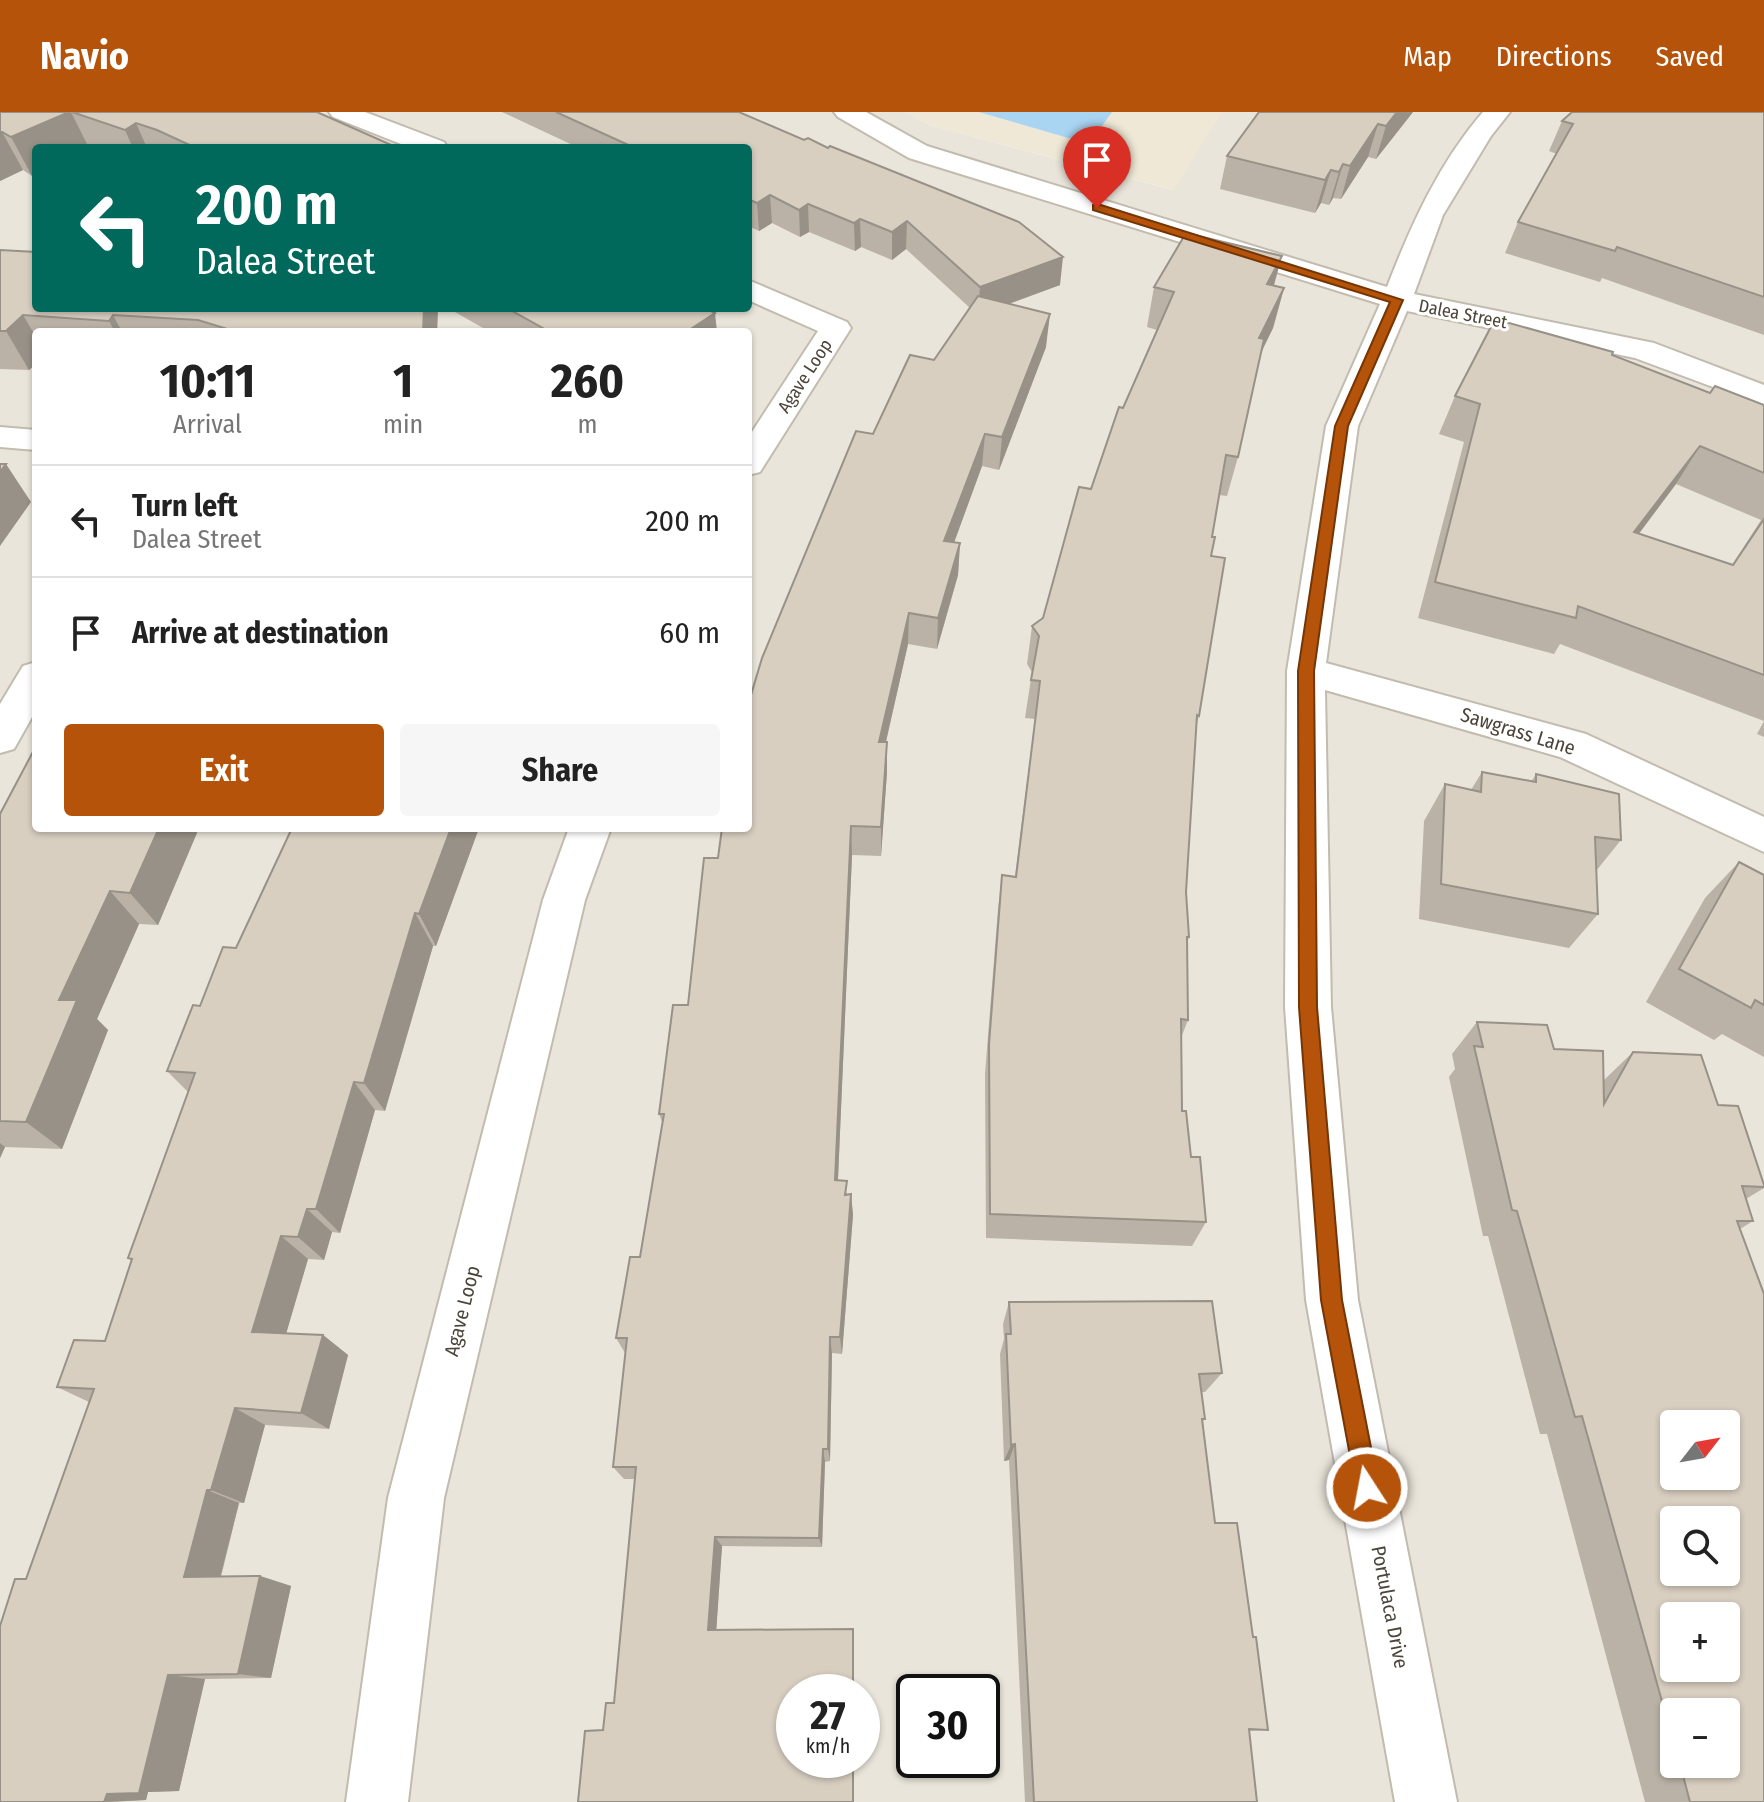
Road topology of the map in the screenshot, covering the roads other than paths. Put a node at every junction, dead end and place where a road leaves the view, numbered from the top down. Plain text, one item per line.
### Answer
1 (342, 112) edge
2 (847, 112) edge
3 (1497, 112) edge
4 (425, 144) edge
5 (752, 291) edge
6 (1397, 300) junction
7 (1764, 396) edge
8 (0, 437) edge
9 (32, 440) edge
10 (752, 458) edge
11 (1306, 671) junction
12 (32, 683) edge
13 (0, 738) edge
14 (589, 832) edge
15 (1764, 835) edge
16 (377, 1802) edge
17 (1426, 1802) edge

1 - 4 street
2 - 6 street, Dalea Street
3 - 6 street, Portulaca Drive
5 - 10 street, Agave Loop
6 - 7 street, Dalea Street
6 - 11 street, Portulaca Drive
8 - 9 street
11 - 15 street, Sawgrass Lane
11 - 17 street, Portulaca Drive
12 - 13 street
14 - 16 street, Agave Loop

